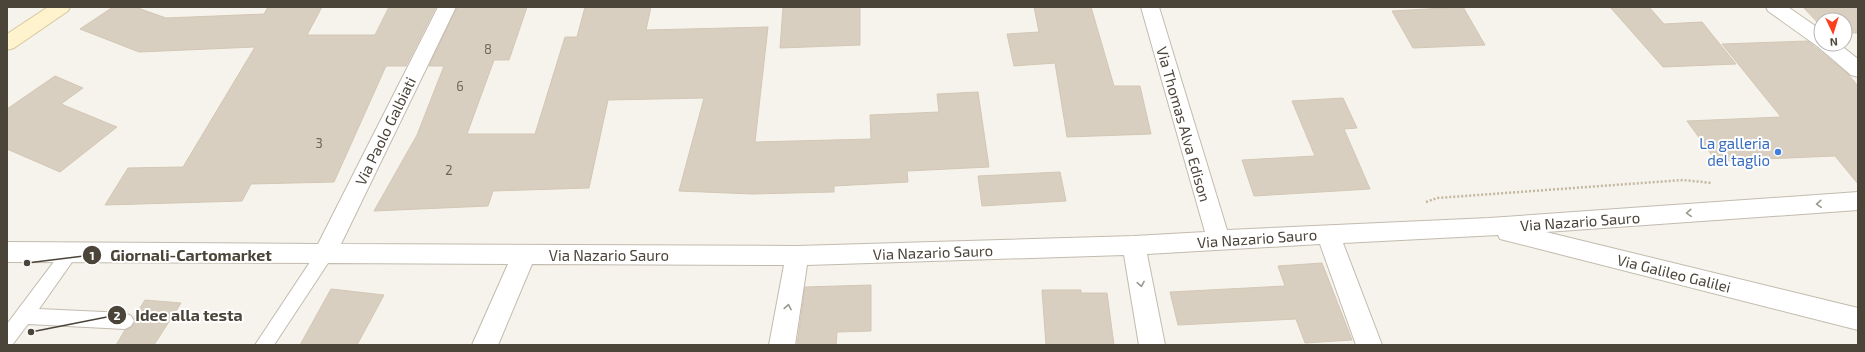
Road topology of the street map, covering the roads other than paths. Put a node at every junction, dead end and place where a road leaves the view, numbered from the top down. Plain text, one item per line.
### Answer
1 (61, 7) edge
2 (447, 7) edge
3 (1150, 7) edge
4 (1775, 7) edge
5 (1813, 34) edge
6 (7, 43) edge
7 (1836, 52) edge
8 (1858, 70) edge
9 (1858, 201) edge
10 (1489, 227) junction
11 (1328, 234) junction
12 (1219, 241) junction
13 (1134, 245) junction
14 (7, 252) edge
15 (71, 252) junction
16 (324, 255) junction
17 (524, 255) junction
18 (797, 256) junction
19 (23, 316) junction
20 (1858, 319) edge
21 (125, 321) dead end
22 (7, 338) edge
23 (264, 345) edge
24 (485, 345) edge
25 (782, 345) edge
26 (1152, 345) edge
27 (1369, 345) edge

1 - 6 main road
2 - 16 street, Via Paolo Galbiati
3 - 12 street, Via Thomas Alva Edison
4 - 5 street
7 - 8 street
9 -> 10 street, Via Nazario Sauro
10 - 11 street, Via Nazario Sauro
10 - 20 street, Via Galileo Galilei
11 - 12 street, Via Nazario Sauro
11 - 27 street
12 - 13 street, Via Nazario Sauro
13 - 18 street, Via Nazario Sauro
13 -> 26 street
14 - 15 street, Via Nazario Sauro
15 - 16 street, Via Nazario Sauro
15 - 19 lane
16 - 17 street, Via Nazario Sauro
16 - 23 lane
17 - 18 street, Via Nazario Sauro
17 - 24 street
25 -> 18 street
19 - 21 lane
19 - 22 lane

